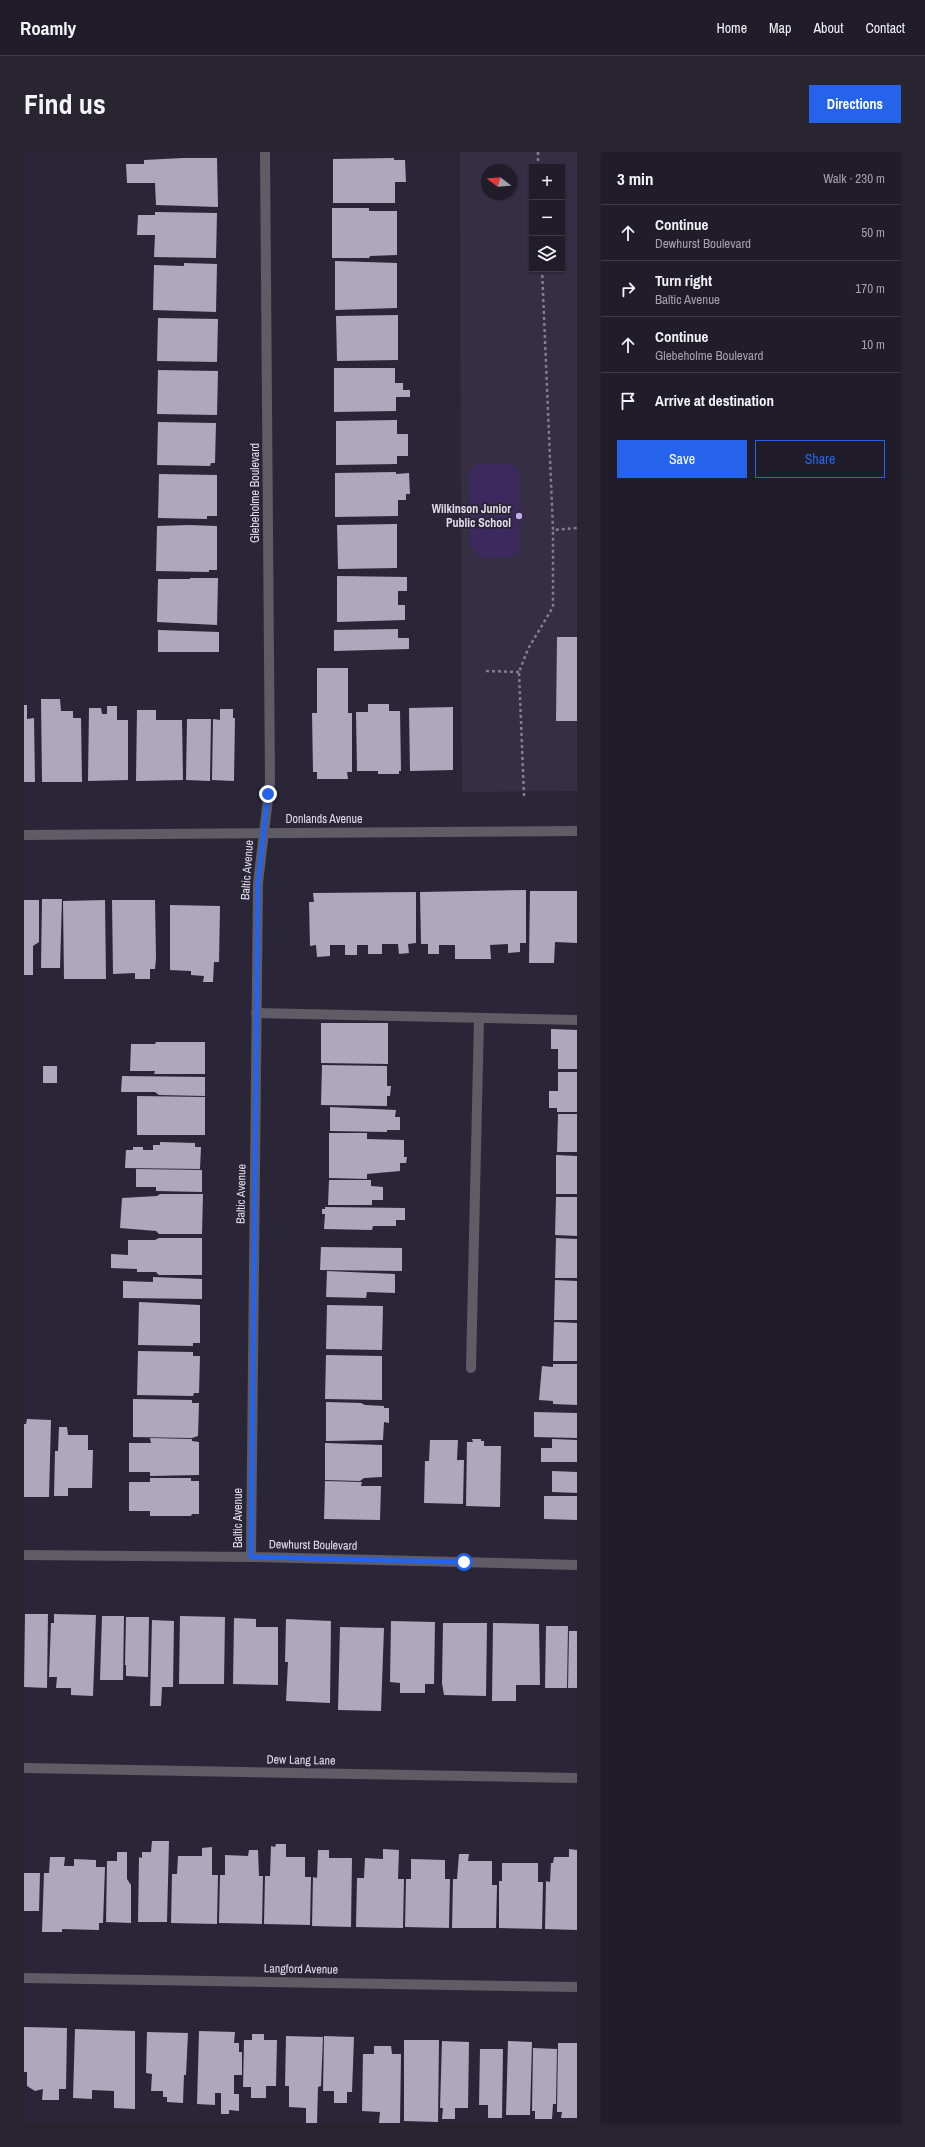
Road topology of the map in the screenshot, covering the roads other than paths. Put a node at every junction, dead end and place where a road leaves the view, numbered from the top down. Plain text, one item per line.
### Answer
1 (265, 152) edge
2 (577, 830) edge
3 (263, 832) junction
4 (24, 835) edge
5 (256, 1013) junction
6 (479, 1019) junction
7 (577, 1020) edge
8 (471, 1368) dead end
9 (24, 1555) edge
10 (251, 1557) junction
11 (577, 1566) edge
12 (24, 1768) edge
13 (577, 1778) edge
14 (24, 1978) edge
15 (577, 1987) edge

1 - 3 street, Glebeholme Boulevard
2 - 3 street, Donlands Avenue
3 - 4 street, Donlands Avenue
3 - 5 street, Baltic Avenue
5 - 6 street
5 - 10 street, Baltic Avenue
6 - 7 street
6 - 8 street
9 - 10 street, Dewhurst Boulevard
10 - 11 street, Dewhurst Boulevard
12 - 13 street, Dew Lang Lane
14 - 15 street, Langford Avenue

